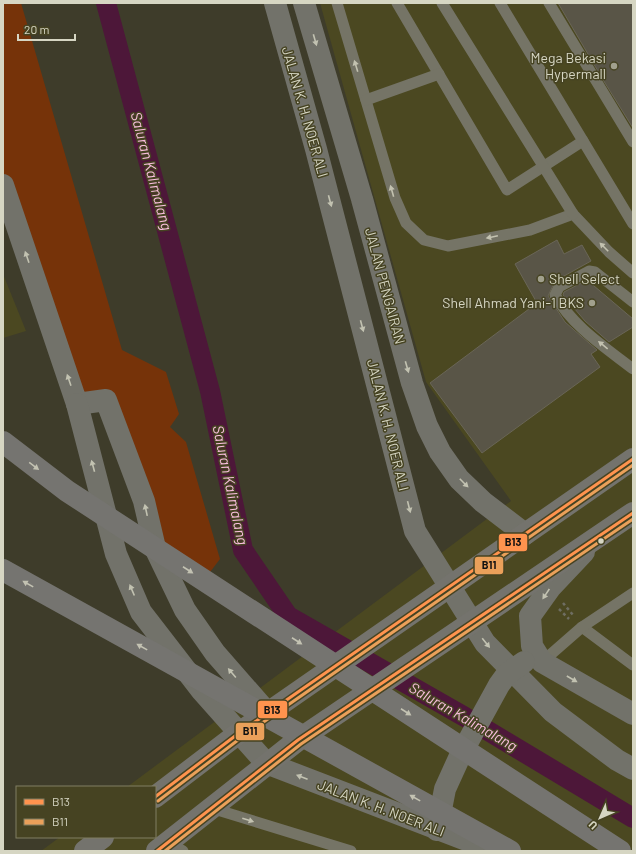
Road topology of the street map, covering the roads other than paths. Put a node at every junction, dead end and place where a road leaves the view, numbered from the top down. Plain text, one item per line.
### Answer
1 (275, 3) edge
2 (304, 3) edge
3 (337, 3) edge
4 (397, 3) edge
5 (442, 3) edge
6 (500, 3) edge
7 (548, 3) edge
8 (439, 74) junction
9 (366, 100) junction
10 (583, 141) junction
11 (633, 142) edge
12 (544, 167) junction
13 (3, 185) edge
14 (572, 214) junction
15 (633, 224) edge
16 (633, 273) edge
17 (633, 302) edge
18 (633, 369) edge
19 (77, 404) junction
20 (3, 442) edge
21 (633, 459) edge
22 (633, 513) edge
23 (525, 534) junction
24 (601, 534) junction
25 (155, 548) junction
26 (3, 570) edge
27 (633, 593) edge
28 (582, 627) junction
29 (537, 654) junction
30 (633, 665) edge
31 (266, 713) junction
32 (633, 714) edge
33 (239, 733) junction
34 (298, 740) junction
35 (266, 764) junction
36 (633, 769) edge
37 (156, 796) edge
38 (211, 808) junction
39 (437, 830) junction
40 (102, 838) edge
41 (169, 848) edge
42 (85, 851) edge
43 (351, 851) edge
44 (495, 851) edge
45 (510, 851) edge
46 (620, 851) edge

1 -> 36 main road, JALAN K. H. NOER ALI
2 -> 23 main road, JALAN PENGAIRAN
9 -> 3 lane
4 - 8 lane
5 - 12 lane
6 - 10 lane
7 - 11 lane
8 - 9 lane
8 - 12 lane
14 -> 9 lane
10 - 12 lane
10 - 15 lane
12 - 14 lane
19 -> 13 main road
16 -> 14 lane
18 -> 17 lane
25 -> 19 main road
33 -> 19 main road
20 -> 25 highway
21 - 23 highway
22 - 24 highway
23 - 31 highway
24 -> 29 main road
24 - 34 highway
31 -> 25 main road
25 -> 46 highway
45 -> 26 highway
27 - 28 lane
28 - 29 lane
28 - 30 lane
29 -> 32 main road
29 - 39 main road
31 - 33 highway
31 - 34 main road
33 - 35 main road
33 - 37 highway
34 - 35 highway
35 - 38 highway
39 -> 35 main road, JALAN K. H. NOER ALI
38 - 41 highway
38 -> 43 lane
39 - 44 main road, JALAN K. H. NOER ALI
40 - 42 highway

